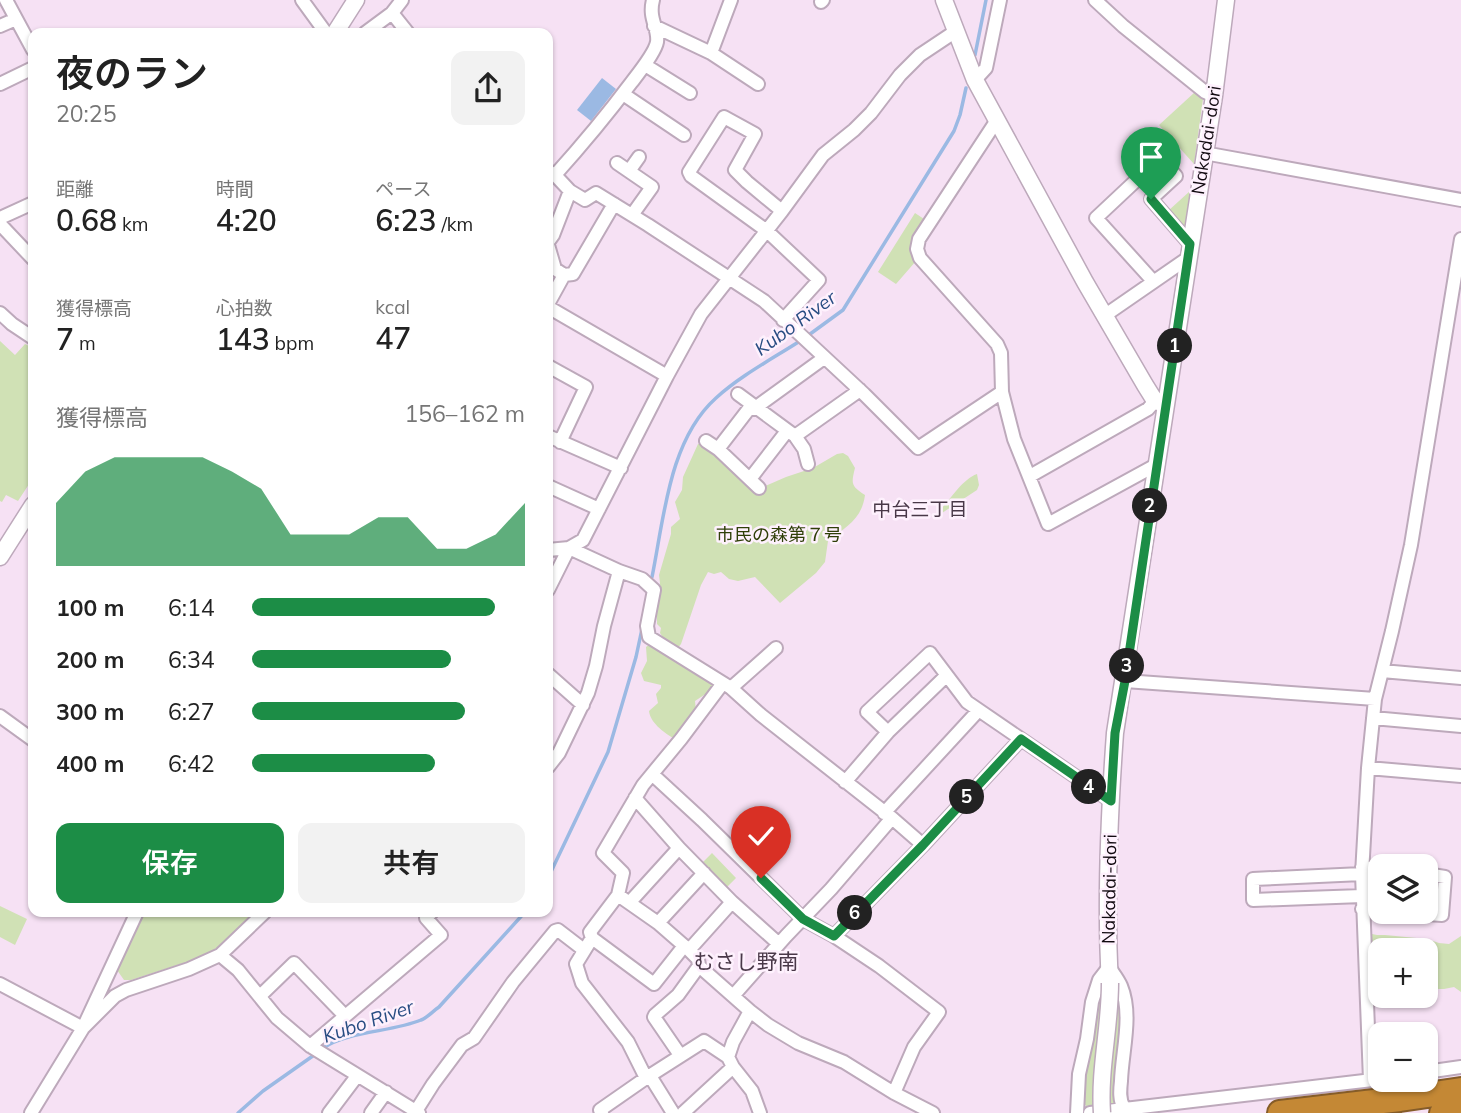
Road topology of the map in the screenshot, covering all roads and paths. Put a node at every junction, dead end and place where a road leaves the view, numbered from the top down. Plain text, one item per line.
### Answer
1 (6, 0) edge
2 (302, 0) edge
3 (356, 0) edge
4 (401, 0) edge
5 (653, 0) edge
6 (731, 0) edge
7 (944, 0) edge
8 (1000, 0) edge
9 (1095, 0) edge
10 (1226, 0) edge
11 (392, 13) junction
12 (16, 19) junction
13 (0, 26) edge
14 (654, 26) junction
15 (322, 28) edge
16 (338, 28) edge
17 (372, 28) edge
18 (404, 28) edge
19 (956, 31) junction
20 (28, 41) edge
21 (711, 53) junction
22 (645, 65) junction
23 (28, 70) edge
24 (975, 80) junction
25 (0, 84) edge
26 (758, 84) dead end
27 (690, 93) dead end
28 (623, 94) junction
29 (1214, 96) junction
30 (997, 120) junction
31 (684, 135) dead end
32 (1204, 153) junction
33 (639, 158) dead end
34 (617, 163) dead end
35 (629, 171) junction
36 (553, 172) edge
37 (553, 174) edge
38 (570, 191) junction
39 (1461, 200) edge
40 (614, 204) junction
41 (28, 205) edge
42 (782, 211) junction
43 (632, 215) junction
44 (0, 218) edge
45 (0, 225) edge
46 (767, 231) junction
47 (553, 235) edge
48 (1461, 239) edge
49 (1189, 251) junction
50 (28, 254) edge
51 (553, 262) edge
52 (564, 275) junction
53 (730, 279) junction
54 (1153, 281) junction
55 (553, 296) edge
56 (553, 309) edge
57 (0, 313) edge
58 (1104, 316) junction
59 (783, 320) junction
60 (28, 335) edge
61 (824, 358) junction
62 (553, 369) edge
63 (667, 376) junction
64 (860, 390) junction
65 (1002, 392) junction
66 (738, 394) dead end
67 (1161, 403) junction
68 (755, 408) junction
69 (791, 434) junction
70 (554, 439) edge
71 (706, 441) dead end
72 (718, 449) junction
73 (808, 464) dead end
74 (1156, 465) junction
75 (621, 468) junction
76 (1030, 476) junction
77 (553, 488) edge
78 (599, 509) junction
79 (28, 512) edge
80 (569, 548) junction
81 (2, 549) edge
82 (553, 550) edge
83 (619, 571) junction
84 (553, 580) edge
85 (776, 649) dead end
86 (1382, 671) junction
87 (946, 676) junction
88 (553, 678) edge
89 (1461, 678) edge
90 (1125, 681) junction
91 (727, 685) junction
92 (1375, 699) junction
93 (583, 705) junction
94 (978, 711) junction
95 (0, 716) edge
96 (1373, 718) junction
97 (1461, 726) edge
98 (888, 732) junction
99 (28, 736) edge
100 (1021, 739) junction
101 (553, 760) edge
102 (1368, 768) junction
103 (652, 774) junction
104 (1461, 776) edge
105 (845, 782) junction
106 (635, 799) junction
107 (1111, 801) junction
108 (888, 816) junction
109 (923, 845) junction
110 (679, 848) junction
111 (1368, 870) edge
112 (1362, 871) junction
113 (704, 873) junction
114 (1438, 875) edge
115 (618, 895) junction
116 (630, 902) junction
117 (732, 902) junction
118 (1362, 903) junction
119 (1368, 906) edge
120 (1438, 915) edge
121 (135, 917) edge
122 (260, 917) edge
123 (427, 917) edge
124 (803, 919) junction
125 (658, 923) junction
126 (834, 936) junction
127 (592, 938) junction
128 (779, 944) junction
129 (687, 948) junction
130 (584, 950) junction
131 (220, 955) junction
132 (699, 966) junction
133 (1109, 975) junction
134 (0, 984) edge
135 (654, 984) junction
136 (260, 996) junction
137 (733, 996) junction
138 (671, 1001) junction
139 (750, 1011) junction
140 (345, 1016) junction
141 (1371, 1022) edge
142 (83, 1028) junction
143 (310, 1046) junction
144 (681, 1055) junction
145 (730, 1062) junction
146 (1461, 1067) edge
147 (1438, 1070) edge
148 (357, 1076) junction
149 (648, 1077) junction
150 (1368, 1081) edge
151 (1461, 1090) edge
152 (386, 1092) junction
153 (894, 1093) junction
154 (1124, 1108) junction
155 (1461, 1111) edge
156 (417, 1112) edge
157 (31, 1113) edge
158 (329, 1113) edge
159 (371, 1113) edge
160 (602, 1113) edge
161 (673, 1113) edge
162 (683, 1113) edge
163 (760, 1113) edge
164 (933, 1113) edge
165 (1077, 1113) edge
166 (1090, 1113) edge
167 (1102, 1113) edge
168 (1280, 1113) edge
169 (1442, 1113) edge

1 - 12 street
2 - 15 street
3 - 16 street
4 - 11 street
5 - 14 street
6 - 21 street
7 - 19 street
8 - 24 street
9 - 29 street
10 - 29 street, Nakadai-dori
11 - 17 street
11 - 18 street
12 - 13 street
12 - 20 street
14 - 21 street
14 - 22 street
19 - 24 street
19 - 42 street
21 - 26 street
22 - 27 street
22 - 28 street
23 - 25 street
24 - 30 street
28 - 31 street
28 - 36 street
29 - 32 street, Nakadai-dori
30 - 58 street
30 - 65 street
32 - 39 street
32 - 49 street, Nakadai-dori
33 - 35 street
34 - 35 street
35 - 43 street
37 - 38 street
38 - 40 street
38 - 47 street
40 - 43 street
40 - 52 street
41 - 44 street
42 - 46 street
42 - 46 street
43 - 53 street
45 - 50 street
46 - 53 street
46 - 59 street
48 - 86 street
49 - 54 street
49 - 54 street
49 - 67 street, Nakadai-dori
51 - 52 street
52 - 55 street
53 - 59 street
53 - 63 street
54 - 58 street
56 - 63 street
57 - 60 street
58 - 67 street
59 - 61 street
61 - 64 street
61 - 68 street
62 - 70 street
63 - 75 street
64 - 65 street
64 - 69 street
65 - 76 street
66 - 68 street
67 - 74 street, Nakadai-dori
67 - 76 street
68 - 69 street
68 - 72 street
69 - 72 street
69 - 73 street
70 - 75 street
71 - 72 street
74 - 76 street
74 - 90 street, Nakadai-dori
75 - 78 street
77 - 78 street
78 - 80 street
79 - 81 street
80 - 82 street
80 - 83 street
80 - 84 street
83 - 91 street
83 - 93 street
85 - 91 street
86 - 89 street
86 - 92 street
87 - 94 street
87 - 98 street
87 - 98 street
88 - 93 street
90 - 92 street
90 - 107 street, Nakadai-dori
91 - 103 street
91 - 105 street
92 - 96 street
93 - 101 street
94 - 100 street
94 - 108 street
95 - 99 street
96 - 97 street
96 - 102 street
98 - 105 street
100 - 107 street
100 - 109 street
102 - 104 street
102 - 112 street
103 - 106 street
103 - 124 street
105 - 108 street
106 - 110 street
106 - 115 street
107 - 133 street, Nakadai-dori
108 - 109 street
108 - 124 street
109 - 126 street
110 - 113 street
110 - 116 street
111 - 112 street
112 - 118 street
112 - 118 street
113 - 117 street
113 - 125 street
114 - 120 street
115 - 116 street
115 - 127 street
116 - 125 street
117 - 128 street
117 - 129 street
118 - 119 street
118 - 141 street
121 - 142 street
122 - 131 street
123 - 140 street
124 - 126 street
124 - 128 street
125 - 129 street
126 - 153 street
127 - 130 street
127 - 135 street
128 - 137 street
129 - 132 street
129 - 135 street
130 - 149 street
130 - 156 street
131 - 136 street
131 - 142 street
132 - 137 street
132 - 138 street
133 - 154 street
133 - 165 street
133 - 167 street, Nakadai-dori, bridge
134 - 142 street
135 - 138 street
136 - 140 street
136 - 143 street
137 - 139 street
138 - 144 street
139 - 145 street
139 - 153 street
140 - 143 street
142 - 157 street
143 - 148 street
144 - 145 street
144 - 149 street
145 - 162 street
145 - 163 street
146 - 147 street
148 - 152 street
148 - 158 street
149 - 160 street
149 - 161 street
150 - 154 street
151 - 168 highway
152 - 156 street
152 - 159 street
153 - 164 street
154 - 166 street
155 - 169 highway

